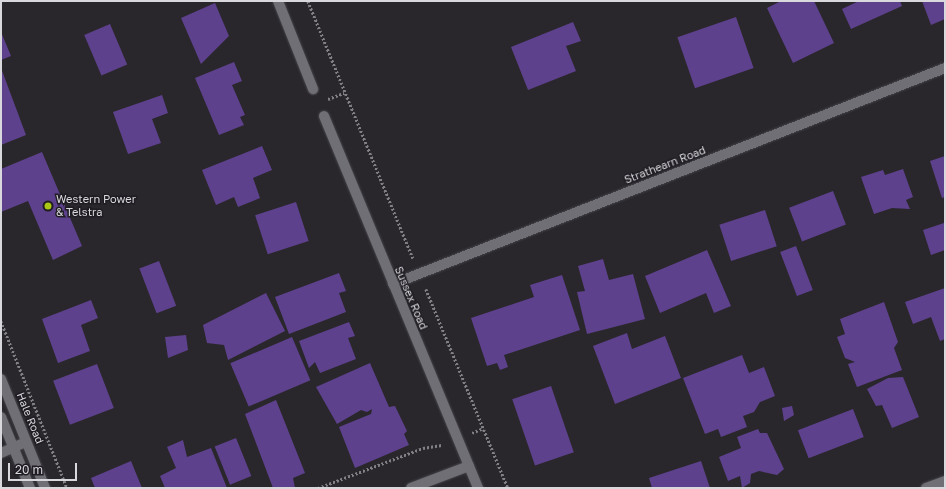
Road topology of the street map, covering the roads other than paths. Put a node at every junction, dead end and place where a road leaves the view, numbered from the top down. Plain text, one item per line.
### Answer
1 (278, 1) edge
2 (945, 68) edge
3 (313, 89) dead end
4 (324, 116) dead end
5 (393, 284) junction
6 (1, 379) edge
7 (1, 417) edge
8 (26, 442) junction
9 (14, 448) junction
10 (1, 453) edge
11 (469, 466) junction
12 (945, 480) edge
13 (30, 488) edge
14 (45, 488) edge
15 (411, 488) edge
16 (478, 488) edge
17 (926, 488) edge

1 - 3 street
2 - 5 street, Strathearn Road
4 - 5 street, Sussex Road
5 - 11 street, Sussex Road
6 - 8 street, Hale Road
7 - 9 street
8 - 9 street
8 - 14 street, Hale Road
9 - 10 street
9 - 13 street
11 - 15 street
11 - 16 street, Sussex Road
12 - 17 street

